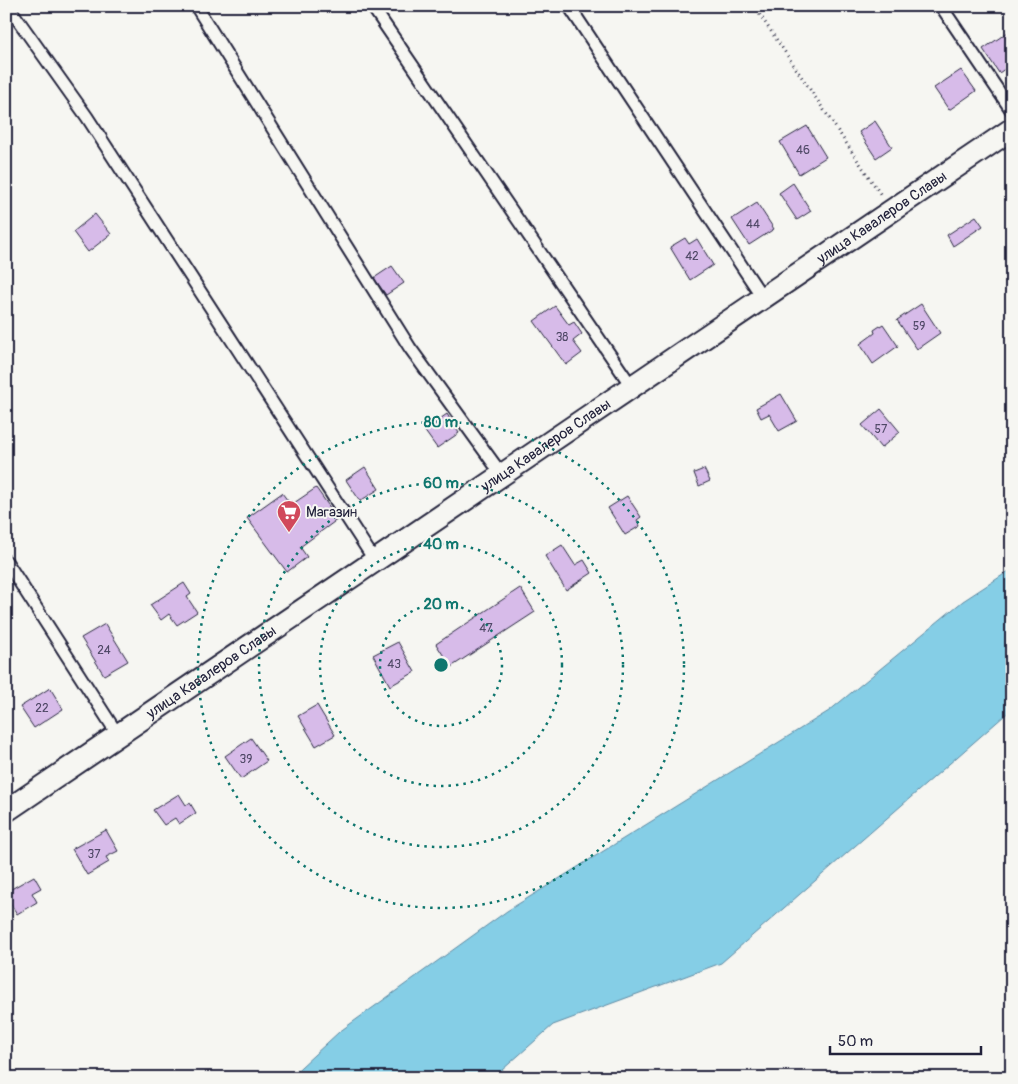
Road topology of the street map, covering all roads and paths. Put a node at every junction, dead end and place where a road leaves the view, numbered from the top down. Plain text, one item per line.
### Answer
1 (8, 6) edge
2 (196, 6) edge
3 (372, 6) edge
4 (569, 6) edge
5 (754, 6) edge
6 (941, 6) edge
7 (1012, 112) edge
8 (1012, 129) edge
9 (892, 211) junction
10 (763, 298) junction
11 (632, 387) junction
12 (502, 475) junction
13 (6, 560) edge
14 (374, 561) junction
15 (118, 735) junction
16 (6, 811) edge

1 - 14 lane
2 - 12 lane
3 - 11 lane
4 - 10 lane
5 - 9 path
6 - 7 lane
8 - 9 street, улица Кавалеров Славы
9 - 10 street, улица Кавалеров Славы
10 - 11 street, улица Кавалеров Славы
11 - 12 street, улица Кавалеров Славы
12 - 14 street, улица Кавалеров Славы
13 - 15 lane
14 - 15 street, улица Кавалеров Славы
15 - 16 street, улица Кавалеров Славы

